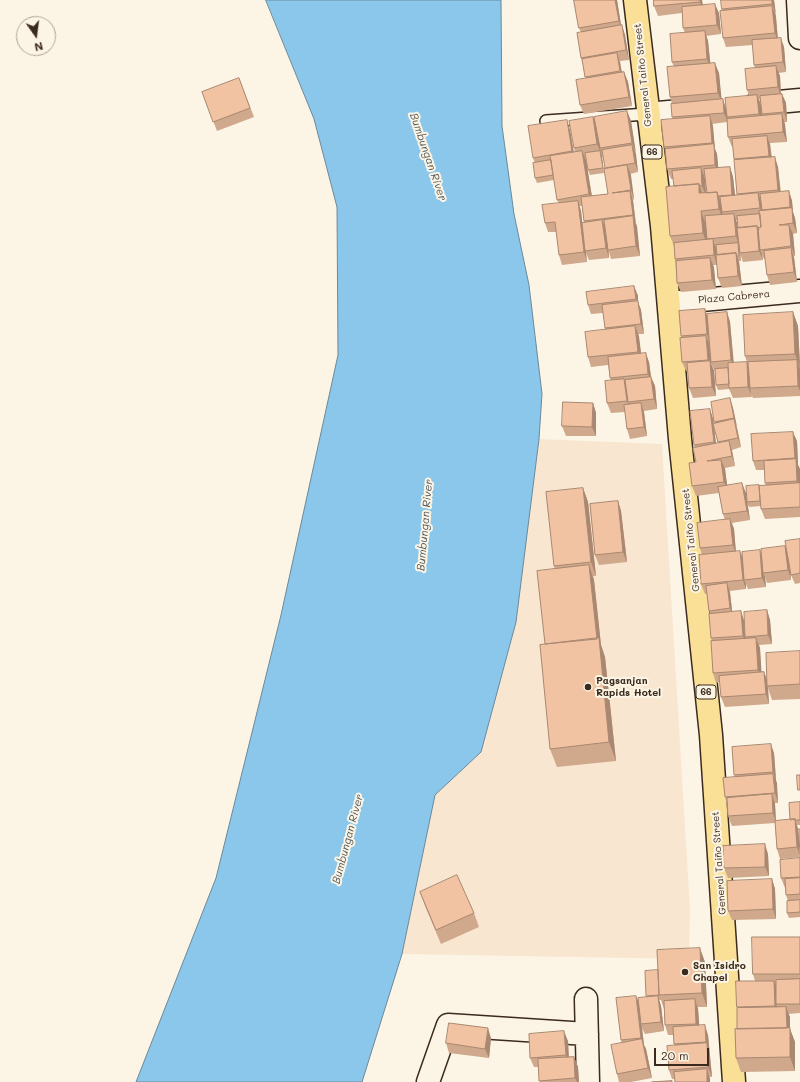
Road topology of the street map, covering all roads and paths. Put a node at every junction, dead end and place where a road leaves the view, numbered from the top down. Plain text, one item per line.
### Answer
1 (635, 0) edge
2 (798, 0) edge
3 (800, 38) edge
4 (800, 100) edge
5 (647, 114) junction
6 (546, 121) dead end
7 (800, 291) edge
8 (669, 303) junction
9 (586, 999) dead end
10 (587, 1034) junction
11 (428, 1082) edge
12 (588, 1082) edge
13 (734, 1082) edge

1 - 5 main road, General Taiño Street / 66
2 - 3 street
4 - 5 street
5 - 6 lane
5 - 8 main road, General Taiño Street / 66
7 - 8 street, Plaza Cabrera
8 - 13 main road, General Taiño Street / 66
9 - 10 street
10 - 11 street
10 - 12 street

